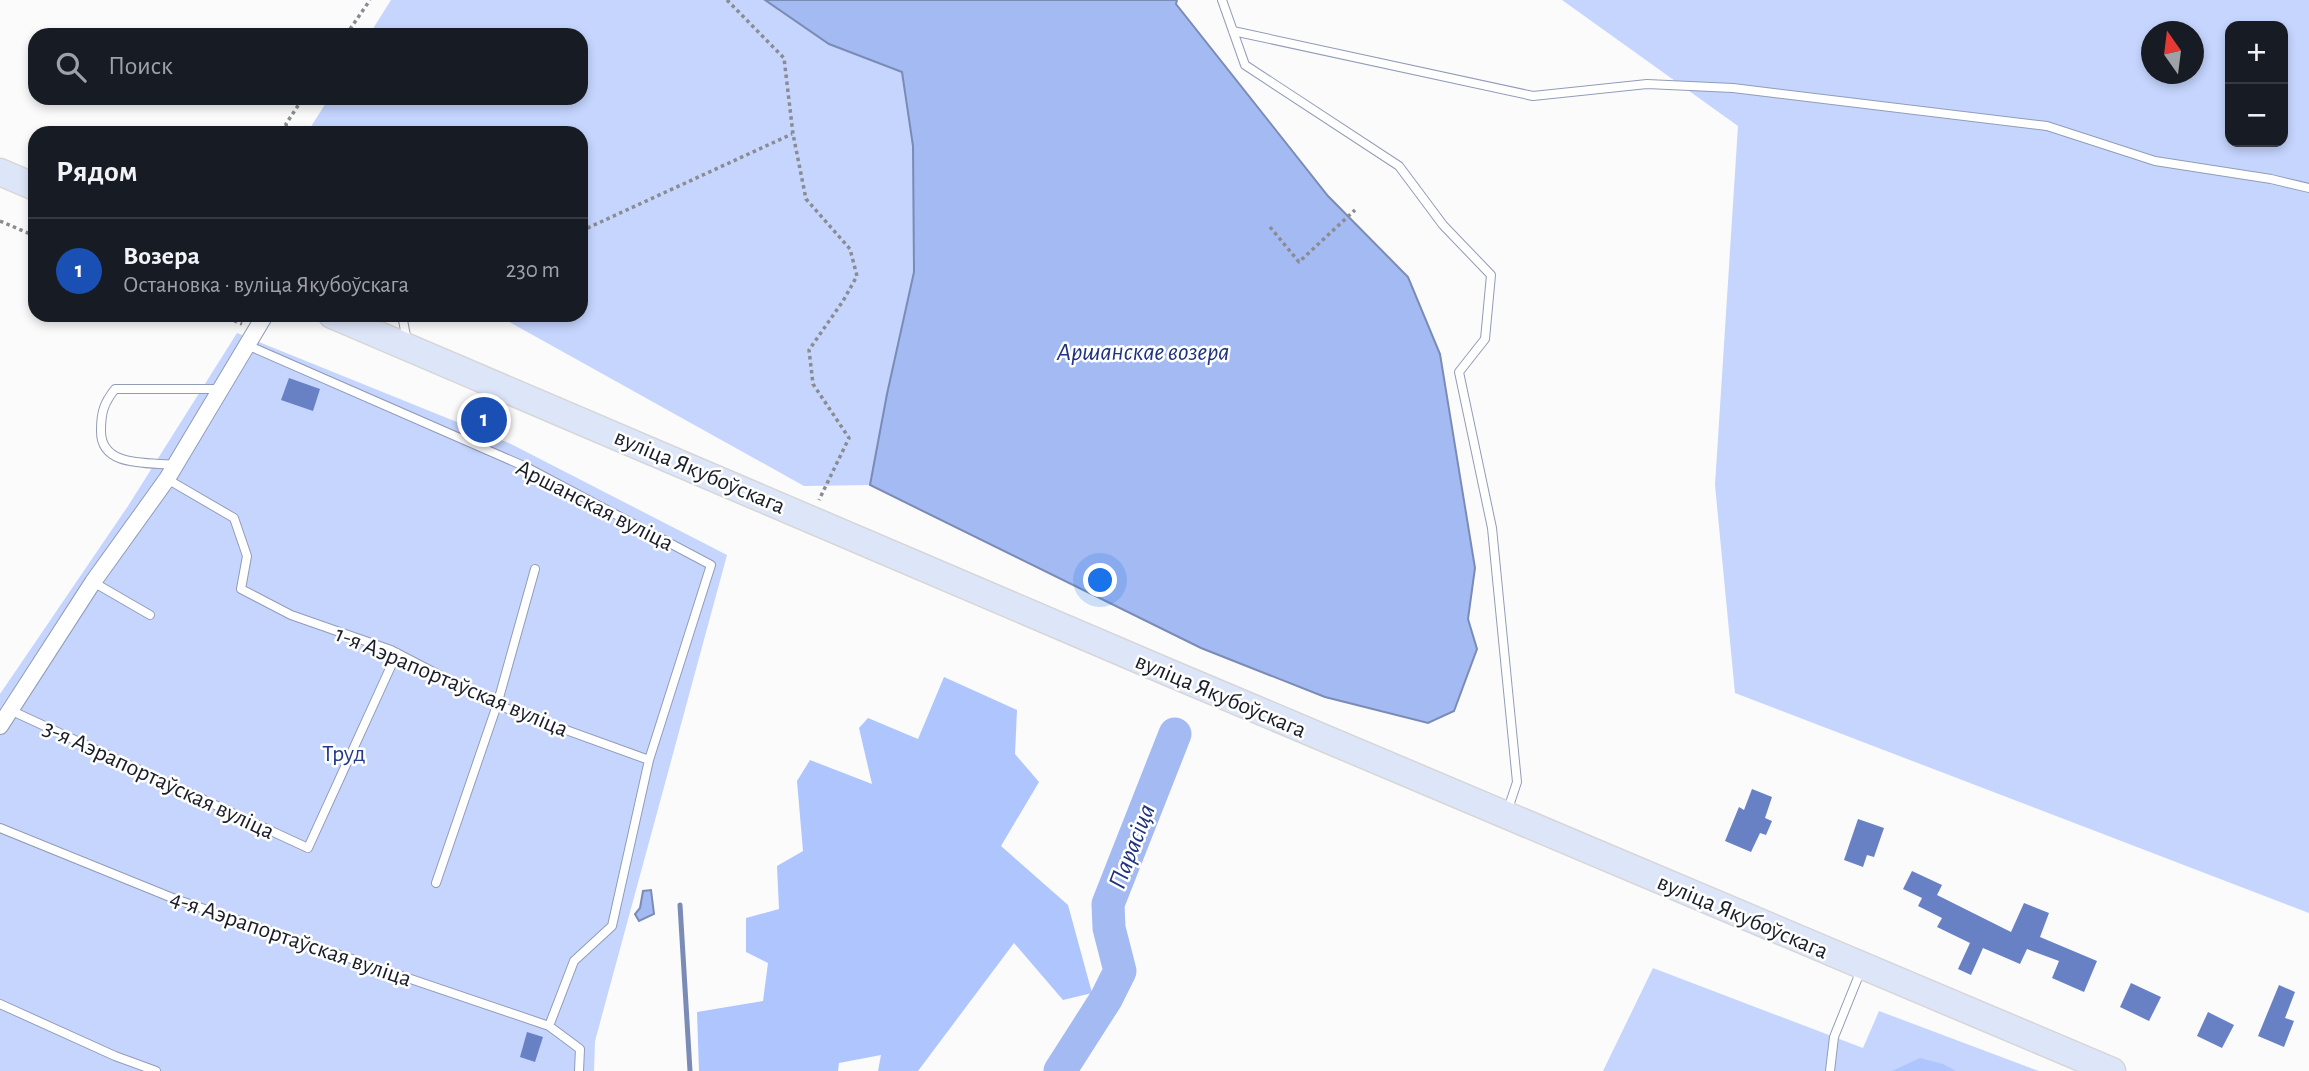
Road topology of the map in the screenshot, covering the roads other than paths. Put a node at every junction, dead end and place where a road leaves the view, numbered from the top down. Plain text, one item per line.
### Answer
1 (1222, 0) edge
2 (1233, 31) junction
3 (0, 172) edge
4 (28, 184) edge
5 (2309, 188) edge
6 (261, 322) edge
7 (349, 322) edge
8 (403, 322) edge
9 (247, 345) junction
10 (408, 347) junction
11 (220, 389) junction
12 (172, 472) junction
13 (535, 569) dead end
14 (93, 582) junction
15 (150, 615) dead end
16 (397, 653) junction
17 (497, 705) junction
18 (10, 710) junction
19 (0, 726) edge
20 (649, 760) junction
21 (1506, 815) junction
22 (0, 828) edge
23 (436, 883) dead end
24 (1862, 967) junction
25 (0, 1004) edge
26 (549, 1026) junction
27 (156, 1071) edge
28 (579, 1071) edge
29 (1829, 1071) edge
30 (2112, 1071) edge

1 - 2 lane
2 - 5 lane
2 - 21 lane
3 - 4 main road
6 - 9 street
7 - 10 main road, вуліца Якубоўскага
8 - 10 lane
9 - 11 street
9 - 20 lane, Аршанская вуліца
10 - 21 main road, вуліца Якубоўскага
11 - 12 street
11 - 12 lane
12 - 14 street
12 - 16 lane, 1-я Аэрапортаўская вуліца
13 - 17 lane
14 - 15 lane
14 - 18 street
16 - 17 lane, 1-я Аэрапортаўская вуліца
16 - 18 lane, 3-я Аэрапортаўская вуліца
17 - 20 lane, 1-я Аэрапортаўская вуліца
17 - 23 lane
18 - 19 street
20 - 26 lane
21 - 24 main road, вуліца Якубоўскага
22 - 26 lane, 4-я Аэрапортаўская вуліца
24 - 29 lane
24 - 30 main road, вуліца Якубоўскага
25 - 27 lane
26 - 28 lane, 4-я Аэрапортаўская вуліца

